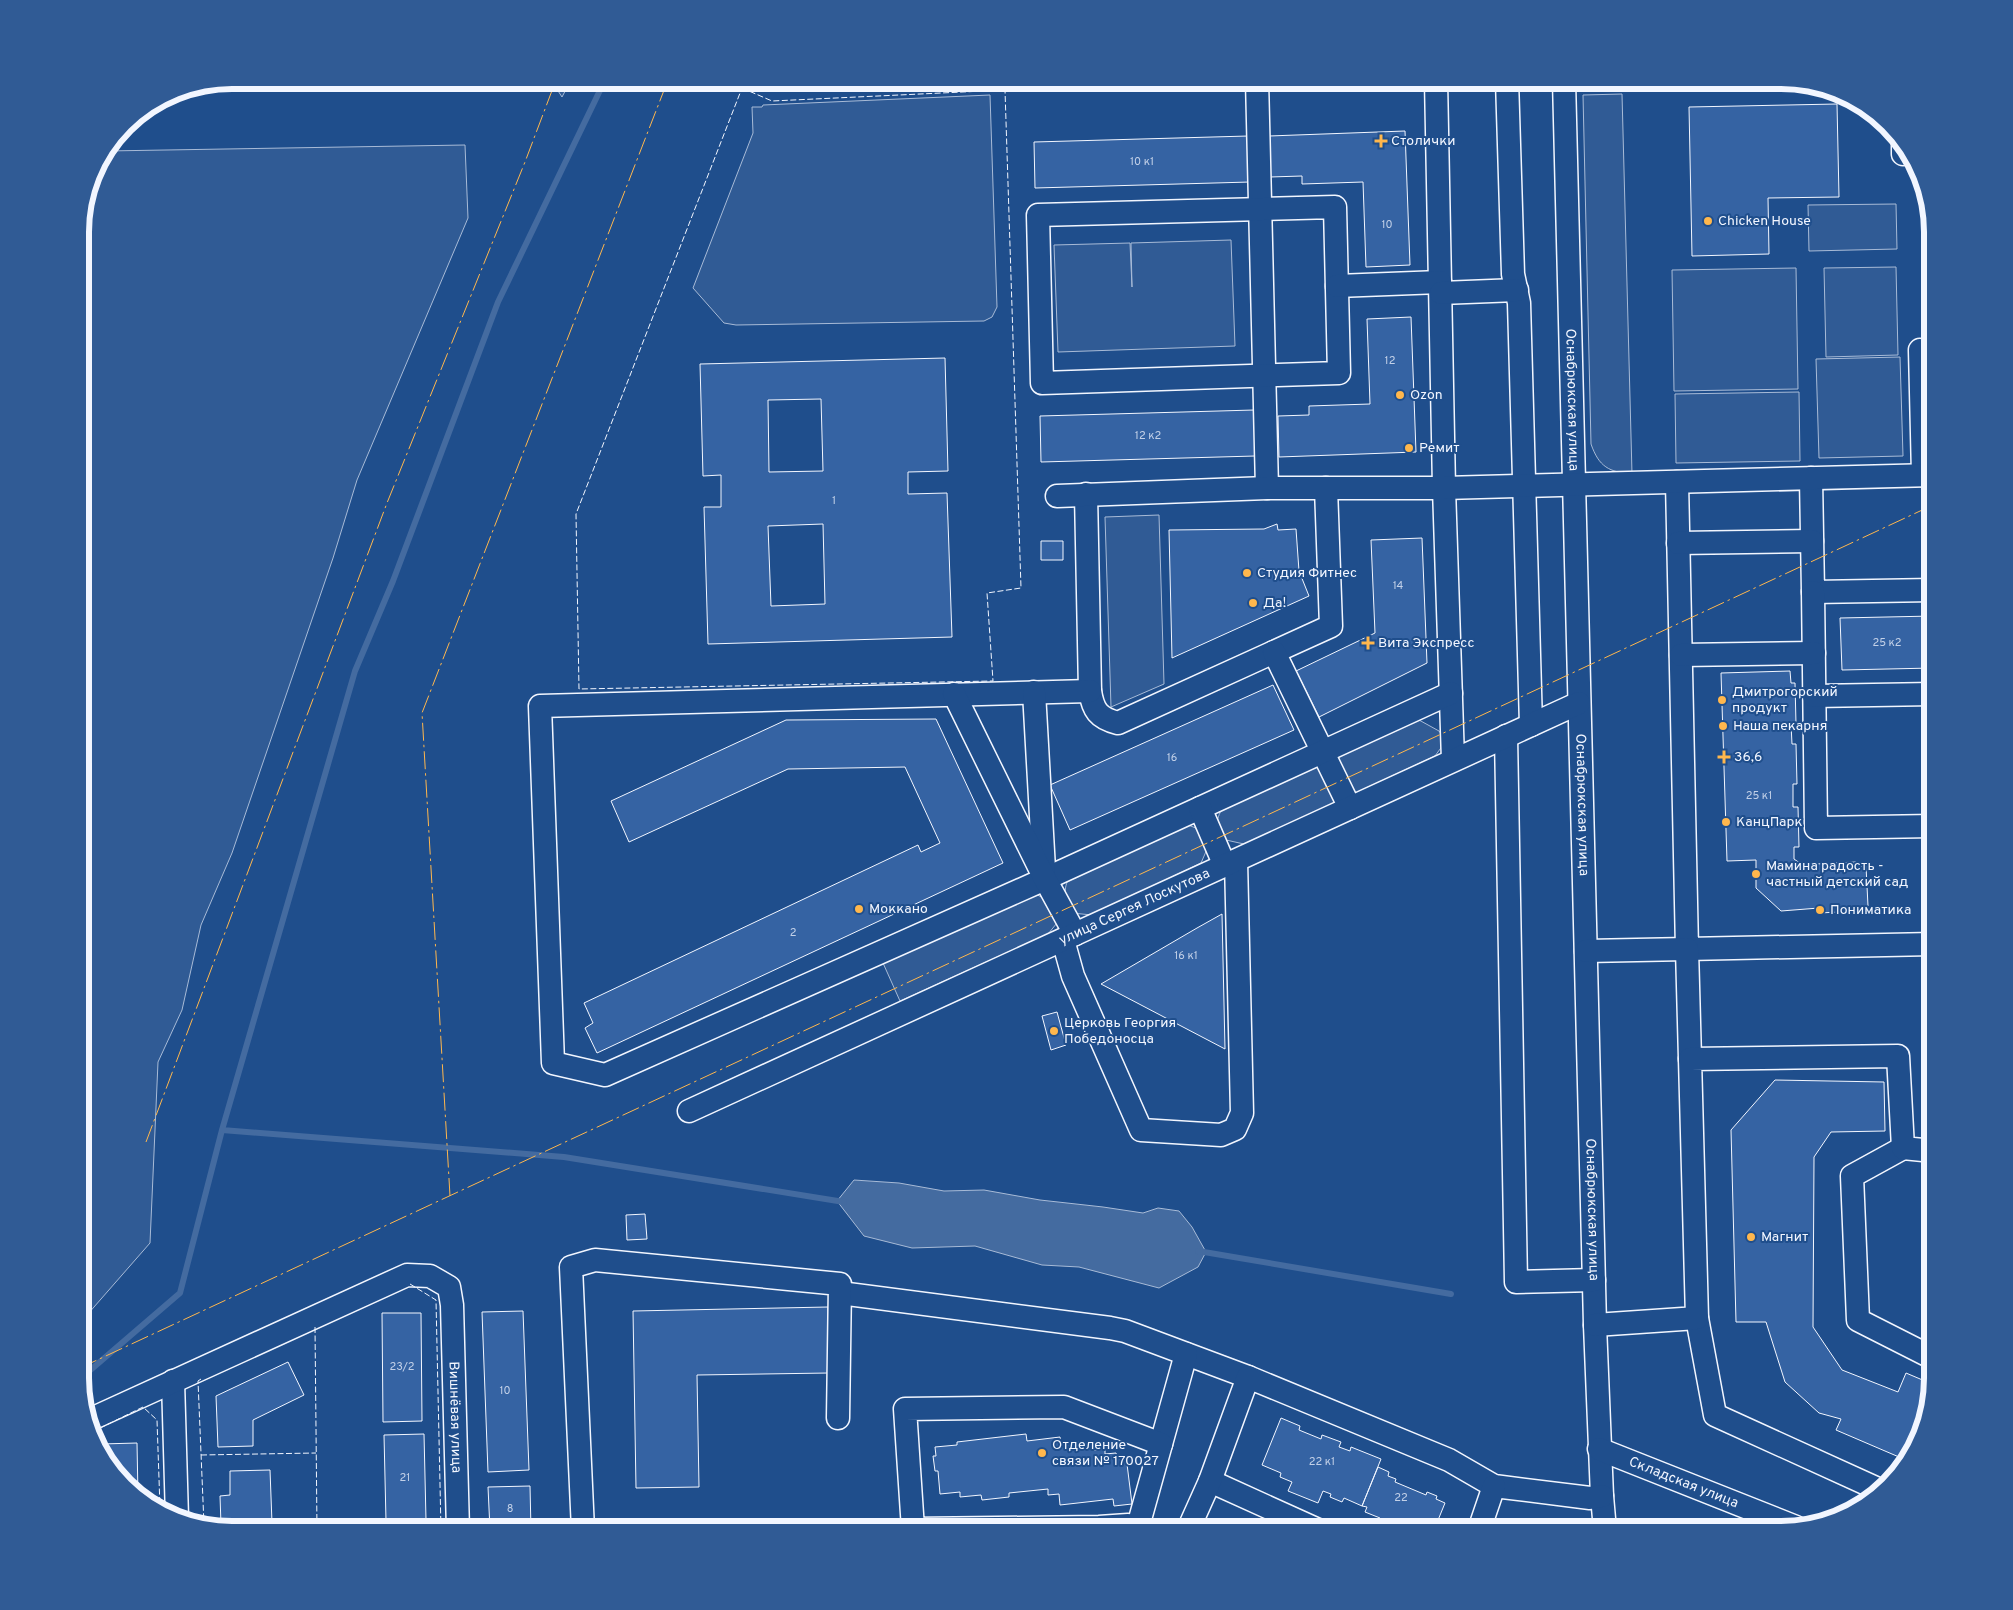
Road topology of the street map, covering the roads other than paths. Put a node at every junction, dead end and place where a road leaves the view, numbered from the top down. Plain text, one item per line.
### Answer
1 (1257, 89) edge
2 (1436, 89) edge
3 (1507, 89) edge
4 (1564, 89) edge
5 (1260, 209) junction
6 (1337, 286) junction
7 (1440, 287) junction
8 (1516, 290) junction
9 (1920, 350) dead end
10 (1264, 376) junction
11 (1924, 412) edge
12 (1924, 475) edge
13 (1811, 478) junction
14 (1677, 482) junction
15 (1574, 484) junction
16 (1524, 485) junction
17 (1267, 488) junction
18 (1326, 488) junction
19 (1444, 488) junction
20 (1086, 494) junction
21 (1057, 496) dead end
22 (1812, 541) junction
23 (1678, 543) junction
24 (1924, 590) edge
25 (1813, 592) junction
26 (1274, 652) junction
27 (1814, 653) junction
28 (1681, 655) junction
29 (1090, 691) junction
30 (1034, 692) junction
31 (1451, 693) junction
32 (954, 694) junction
33 (1924, 694) edge
34 (1814, 696) junction
35 (1579, 703) junction
36 (1531, 725) junction
37 (1506, 736) junction
38 (1323, 752) junction
39 (1453, 760) junction
40 (1200, 808) junction
41 (1350, 808) junction
42 (1924, 826) edge
43 (1230, 863) junction
44 (1044, 879) junction
45 (1069, 937) junction
46 (1924, 944) edge
47 (1687, 949) junction
48 (1586, 951) junction
49 (1690, 1059) junction
50 (689, 1111) dead end
51 (1903, 1148) junction
52 (1924, 1149) edge
53 (1594, 1280) junction
54 (840, 1293) junction
55 (1698, 1318) junction
56 (1595, 1325) junction
57 (1924, 1353) edge
58 (1186, 1354) junction
59 (1248, 1377) junction
60 (173, 1381) junction
61 (95, 1417) edge
62 (838, 1418) dead end
63 (1161, 1444) junction
64 (1600, 1448) junction
65 (1210, 1481) junction
66 (1494, 1486) junction
67 (1873, 1487) edge
68 (1602, 1496) junction
69 (177, 1510) edge
70 (458, 1521) edge
71 (583, 1521) edge
72 (909, 1521) edge
73 (1140, 1521) edge
74 (1192, 1521) edge
75 (1298, 1521) edge
76 (1483, 1521) edge
77 (1604, 1521) edge
78 (1783, 1521) edge

1 - 5 street
2 - 7 street
3 - 8 street
4 - 15 street, Оснабрюкская улица
5 - 6 street
5 - 10 street
5 - 10 street
6 - 7 street
6 - 10 street
7 - 8 street
7 - 19 street
8 - 16 street
9 - 11 street
10 - 17 street
12 - 13 street
13 - 14 street
13 - 22 street
14 - 15 street
14 - 23 street
15 - 16 street
15 - 35 street, Оснабрюкская улица
16 - 19 street
16 - 36 street
17 - 18 street
17 - 20 street
18 - 19 street
18 - 26 street
19 - 31 street
20 - 21 street
20 - 29 street
22 - 23 street
22 - 25 street
23 - 28 street
24 - 25 street
25 - 27 street
26 - 29 street
26 - 38 street
27 - 28 street
27 - 34 street
28 - 47 street
29 - 30 street
30 - 32 street
30 - 44 street
31 - 38 street
31 - 39 street
32 - 44 street
32 - 44 street
33 - 34 street
34 - 42 street
35 - 36 street, улица Сергея Лоскутова
35 - 48 street, Оснабрюкская улица
36 - 37 street, улица Сергея Лоскутова
37 - 39 street, улица Сергея Лоскутова
37 - 53 street
38 - 40 street
38 - 41 street
39 - 41 street, улица Сергея Лоскутова
40 - 43 street
40 - 44 street
41 - 43 street, улица Сергея Лоскутова
43 - 45 street, улица Сергея Лоскутова
43 - 45 street
44 - 45 street
45 - 50 street, улица Сергея Лоскутова
46 - 47 street
47 - 48 street
47 - 49 street
48 - 53 street, Оснабрюкская улица
49 - 51 street
49 - 55 street
51 - 52 street
51 - 57 street
53 - 56 street, Оснабрюкская улица
54 - 58 street
54 - 62 street
54 - 71 street
55 - 56 street
55 - 67 street
56 - 64 street, Оснабрюкская улица
58 - 59 street
58 - 63 street
59 - 65 street
59 - 66 street
60 - 61 street
60 - 69 street
60 - 70 street, Вишнёвая улица
63 - 72 street
63 - 73 street
64 - 68 street, Оснабрюкская улица
64 - 78 street, Складская улица
65 - 74 street
65 - 75 street
66 - 68 street
66 - 76 street
68 - 77 street, Оснабрюкская улица

